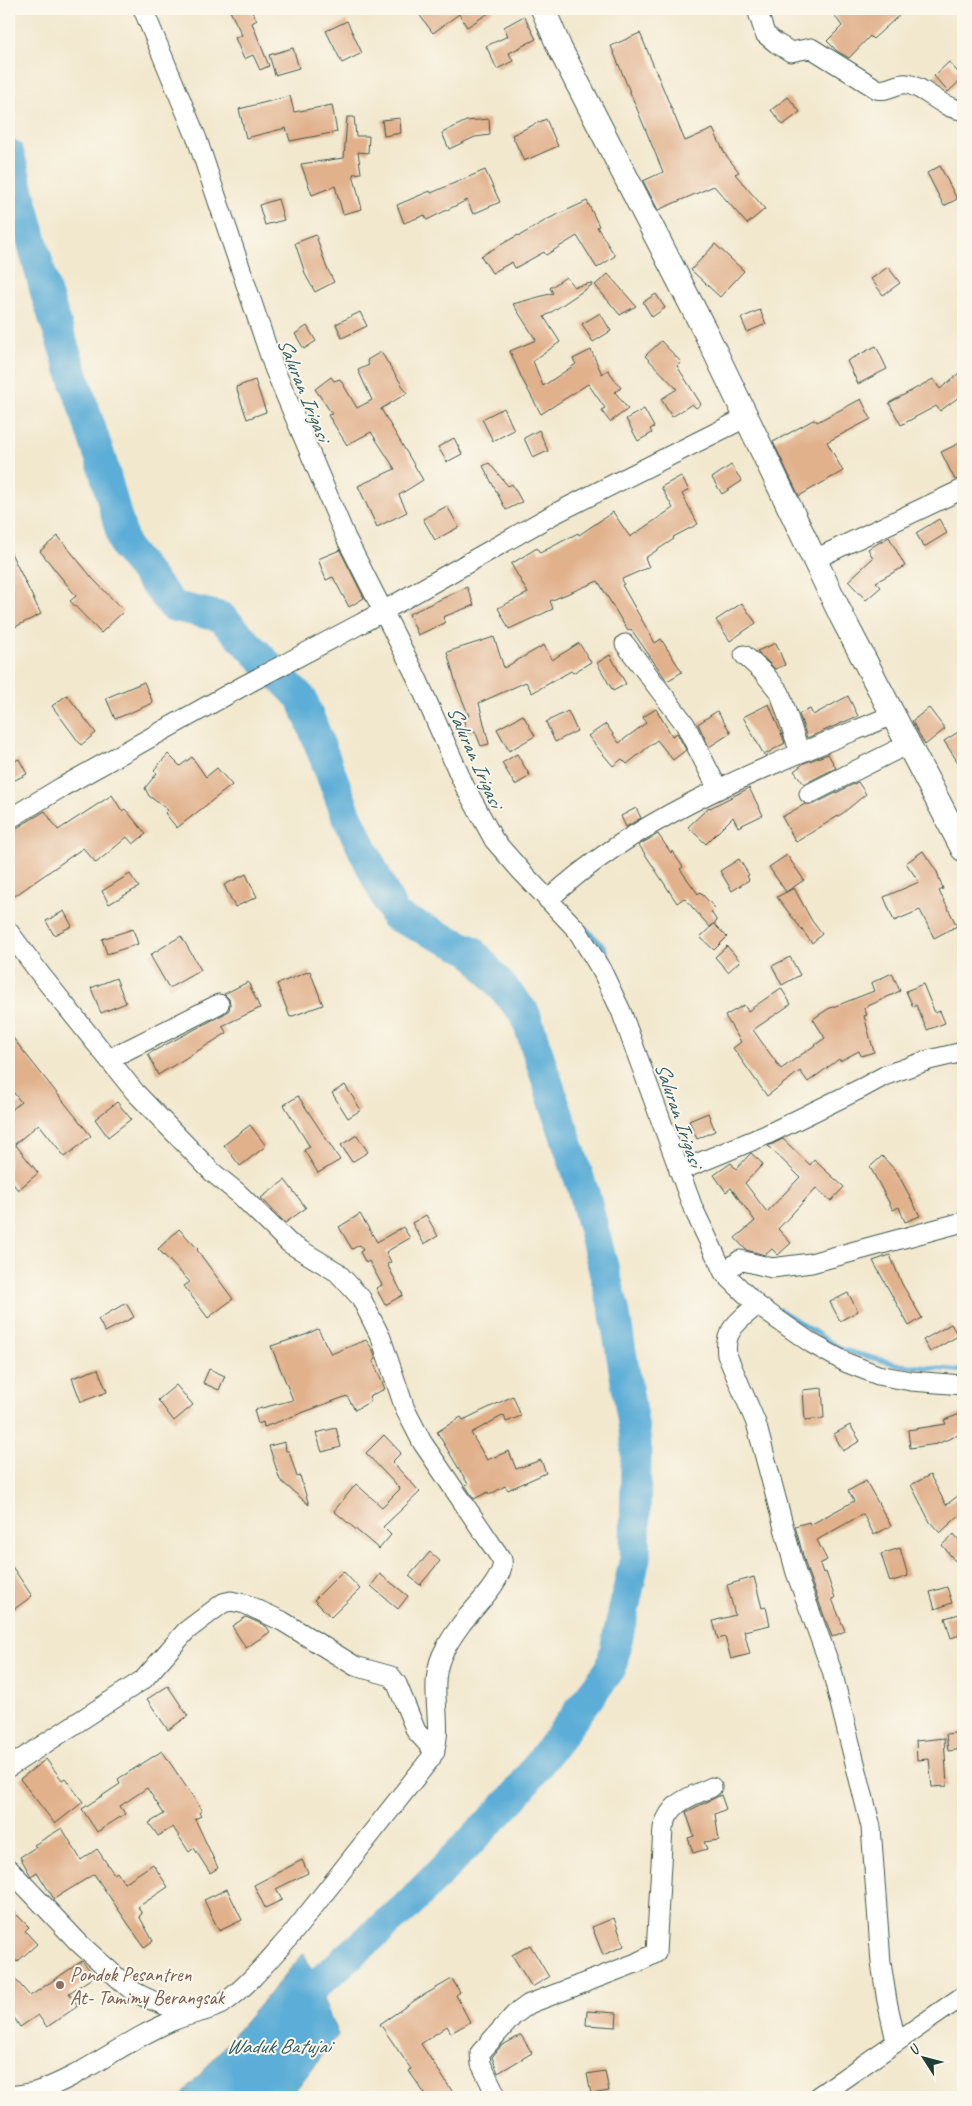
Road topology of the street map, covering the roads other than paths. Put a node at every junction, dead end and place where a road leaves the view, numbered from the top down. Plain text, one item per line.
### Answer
1 (143, 9) edge
2 (543, 9) edge
3 (756, 9) edge
4 (963, 110) edge
5 (745, 418) junction
6 (963, 489) edge
7 (815, 559) junction
8 (385, 610) junction
9 (625, 644) dead end
10 (744, 655) dead end
11 (893, 715) junction
12 (908, 744) junction
13 (800, 753) junction
14 (718, 790) junction
15 (809, 794) dead end
16 (9, 820) edge
17 (963, 849) edge
18 (553, 895) junction
19 (9, 932) edge
20 (219, 1004) dead end
21 (963, 1052) edge
22 (109, 1059) junction
23 (680, 1171) junction
24 (963, 1222) edge
25 (730, 1267) junction
26 (757, 1305) junction
27 (963, 1385) edge
28 (435, 1752) junction
29 (9, 1767) edge
30 (712, 1787) dead end
31 (9, 1869) edge
32 (963, 1996) edge
33 (188, 2015) junction
34 (896, 2041) junction
35 (837, 2092) edge
36 (9, 2096) edge
37 (496, 2097) edge
38 (817, 2097) edge

1 - 8 street
2 - 5 street
3 - 4 street
5 - 7 street
5 - 8 street
6 - 7 street
7 - 11 street
8 - 16 street
8 - 18 street
9 - 14 street
10 - 13 street
11 - 12 street
11 - 13 street
12 - 15 street
12 - 17 street
13 - 14 street
14 - 18 street
18 - 23 street
19 - 22 street
20 - 22 street
21 - 23 street
22 - 28 street
23 - 25 street
24 - 25 street
25 - 26 street
26 - 27 street
26 - 34 street
28 - 29 street
28 - 33 street
30 - 37 street
31 - 33 street
32 - 34 street
33 - 36 street
34 - 35 street
35 - 38 street

